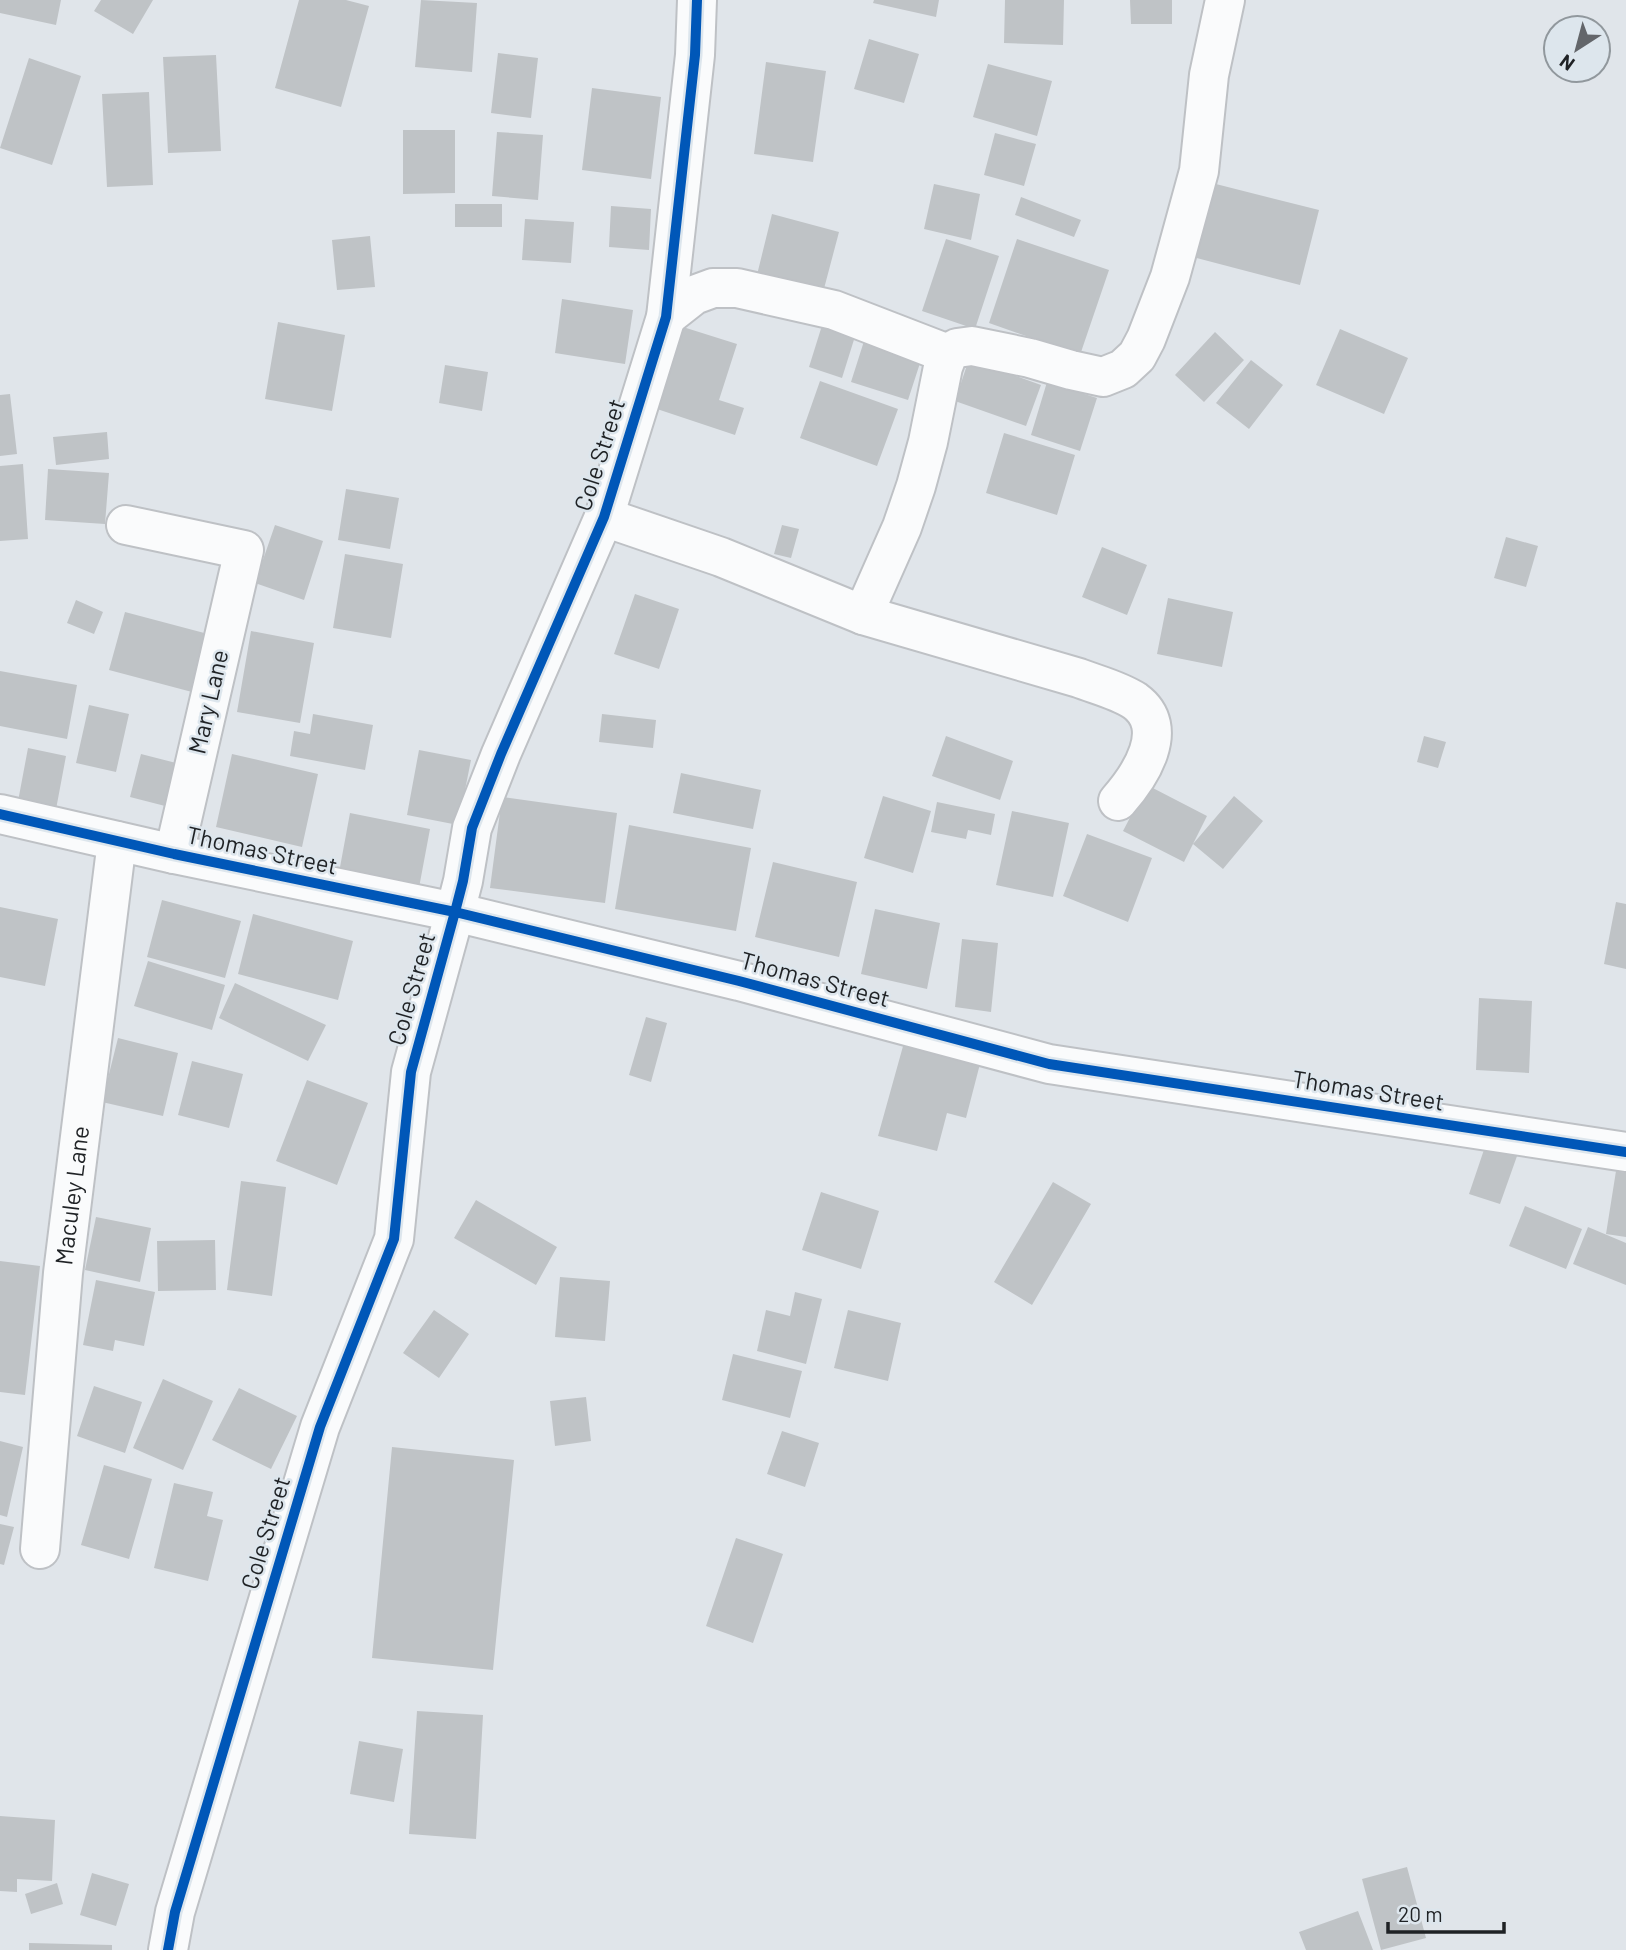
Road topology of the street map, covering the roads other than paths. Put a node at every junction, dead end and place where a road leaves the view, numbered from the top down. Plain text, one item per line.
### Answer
1 (697, 0) edge
2 (1224, 0) edge
3 (666, 317) junction
4 (948, 354) junction
5 (604, 517) junction
6 (125, 525) dead end
7 (863, 615) junction
8 (1118, 801) dead end
9 (0, 814) edge
10 (117, 841) junction
11 (174, 854) junction
12 (455, 912) junction
13 (1626, 1152) edge
14 (40, 1549) dead end
15 (168, 1950) edge

1 - 3 street, Cole Street
2 - 4 street
3 - 4 street
3 - 5 street, Cole Street
4 - 7 street
5 - 7 street
5 - 12 street, Cole Street
6 - 11 street, Mary Lane
7 - 8 street
9 - 10 street, Thomas Street
10 - 11 street, Thomas Street
10 - 14 street, Maculey Lane
11 - 12 street, Thomas Street
12 - 13 street, Thomas Street
12 - 15 street, Cole Street

